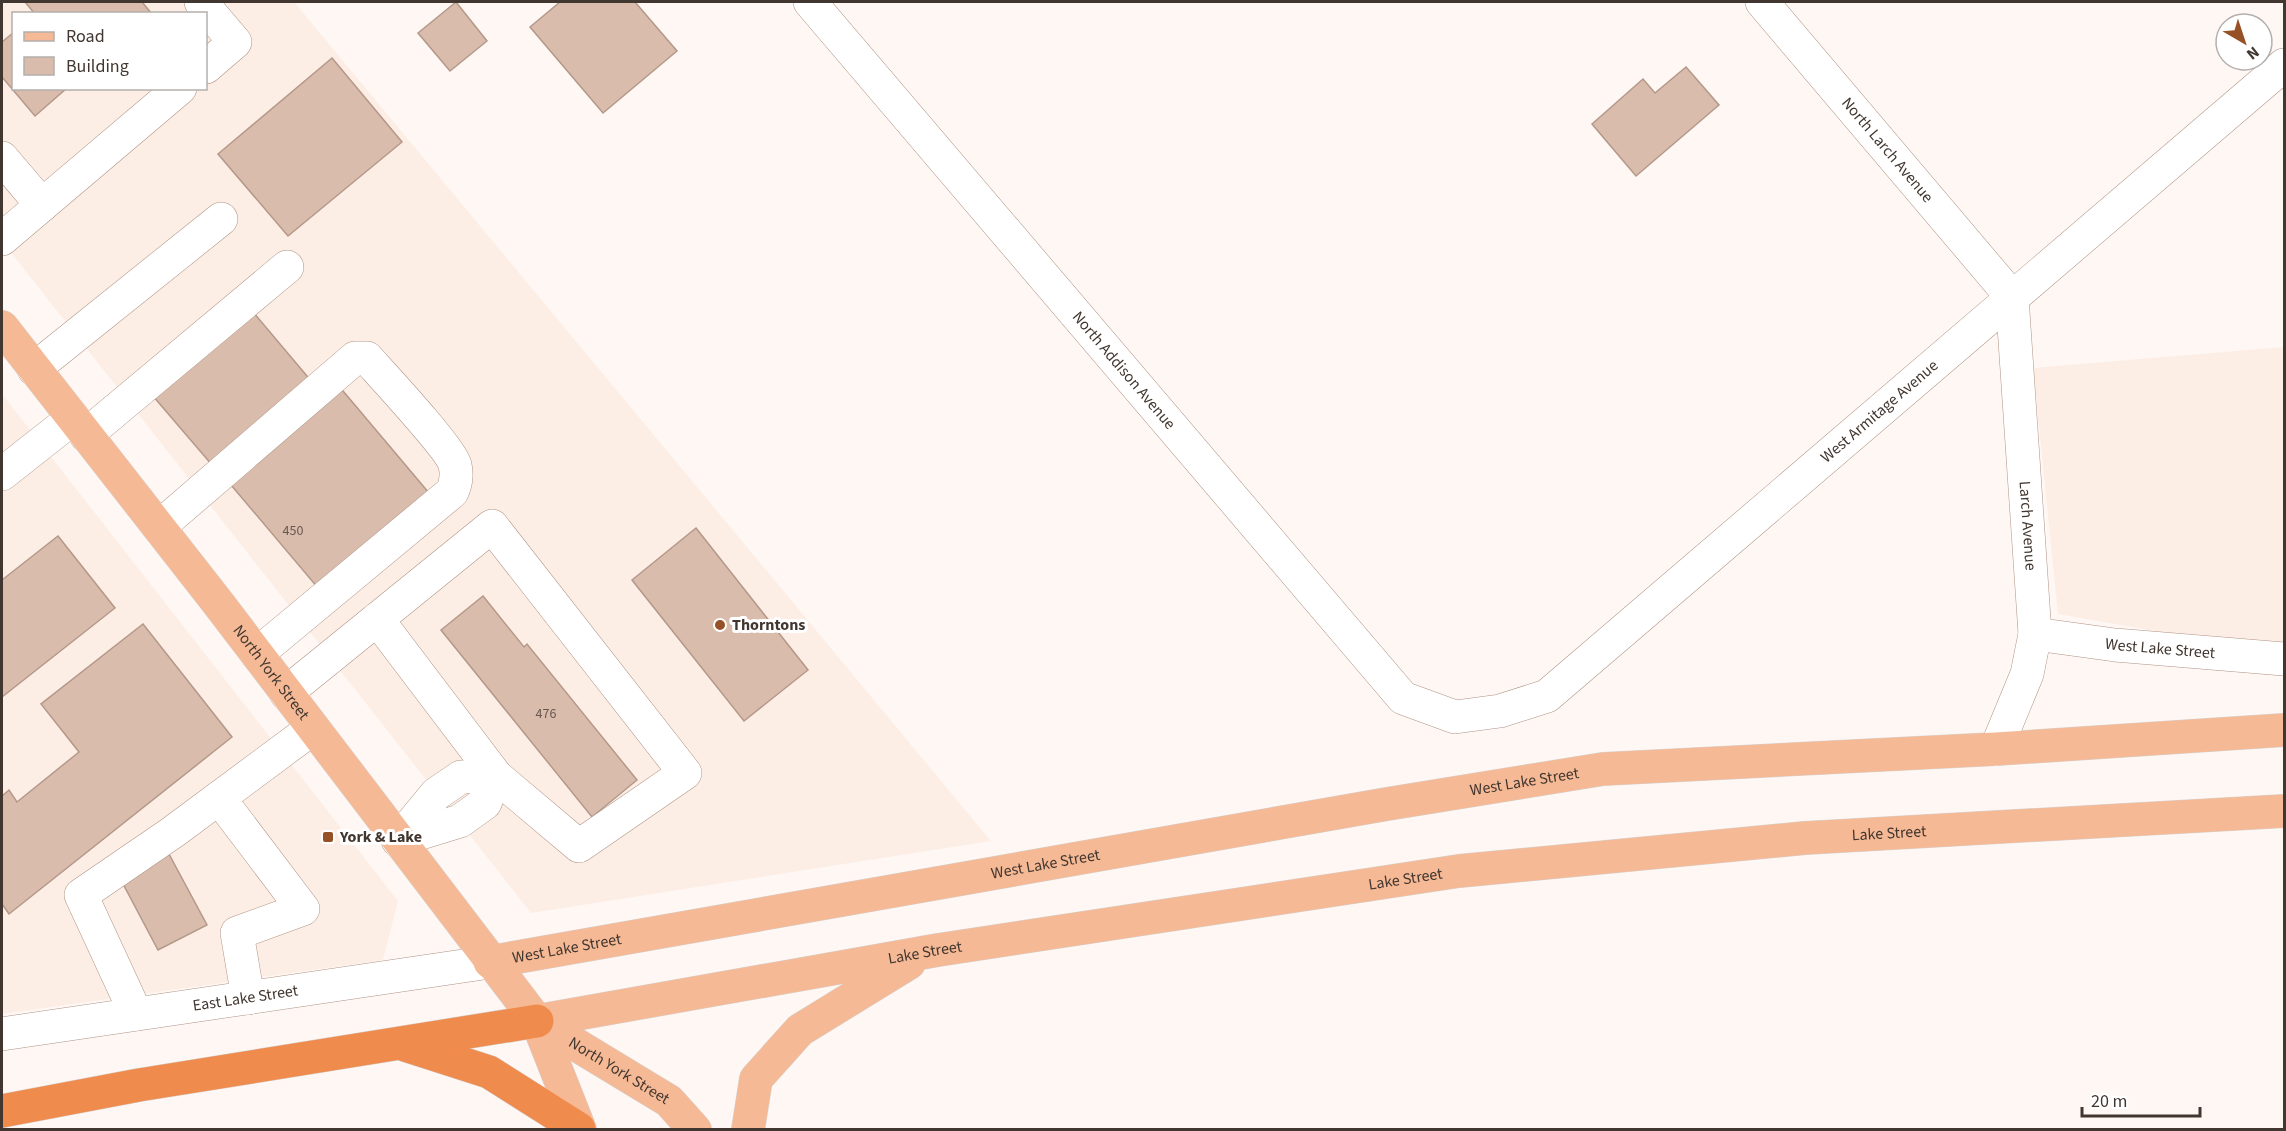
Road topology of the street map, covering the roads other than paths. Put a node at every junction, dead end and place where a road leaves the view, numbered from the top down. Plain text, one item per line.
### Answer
1 (201, 2) edge
2 (810, 2) edge
3 (1762, 2) edge
4 (2284, 65) edge
5 (207, 66) edge
6 (178, 90) edge
7 (2, 158) edge
8 (42, 205) junction
9 (221, 219) dead end
10 (2, 240) edge
11 (287, 267) dead end
12 (2012, 297) junction
13 (2, 327) edge
14 (34, 369) junction
15 (79, 427) junction
16 (2, 474) edge
17 (159, 527) junction
18 (377, 619) junction
19 (2035, 634) junction
20 (257, 654) junction
21 (2284, 659) edge
22 (286, 693) junction
23 (1455, 717) joint
24 (313, 728) junction
25 (2284, 730) edge
26 (1996, 749) junction
27 (496, 776) junction
28 (219, 798) junction
29 (2284, 811) edge
30 (398, 840) junction
31 (938, 950) junction
32 (490, 962) junction
33 (248, 998) junction
34 (136, 1014) junction
35 (537, 1021) junction
36 (2, 1034) edge
37 (401, 1044) junction
38 (2, 1111) edge
39 (580, 1129) edge
40 (694, 1130) edge
41 (748, 1130) edge

1 - 5 street
2 - 23 street, North Addison Avenue
3 - 12 street, North Larch Avenue
4 - 12 street, West Armitage Avenue
6 - 8 street
7 - 8 street
8 - 10 street
9 - 14 street
11 - 15 street
12 - 19 street, Larch Avenue
12 - 23 street, West Armitage Avenue
13 - 14 main road, North York Street
14 - 15 main road, North York Street
15 - 16 street
15 - 17 main road, North York Street
17 - 20 main road, North York Street
17 - 20 street
18 - 22 street
18 - 27 street
18 - 27 street
19 - 21 street, West Lake Street
19 - 26 street, Larch Avenue
20 - 22 main road, North York Street
22 - 24 main road, North York Street
24 - 28 street
24 - 30 main road, North York Street
25 - 26 main road
26 - 32 main road, West Lake Street
27 - 30 street
28 - 33 street
28 - 34 street
29 - 31 main road, Lake Street
30 - 32 main road, North York Street
31 - 35 main road, Lake Street
31 - 41 main road
32 - 33 street, East Lake Street
32 - 35 main road, North York Street
33 - 34 street, East Lake Street
34 - 36 street, East Lake Street
35 - 37 highway
35 - 39 main road, North York Street
35 - 40 main road, North York Street
37 - 38 highway
37 - 39 highway

